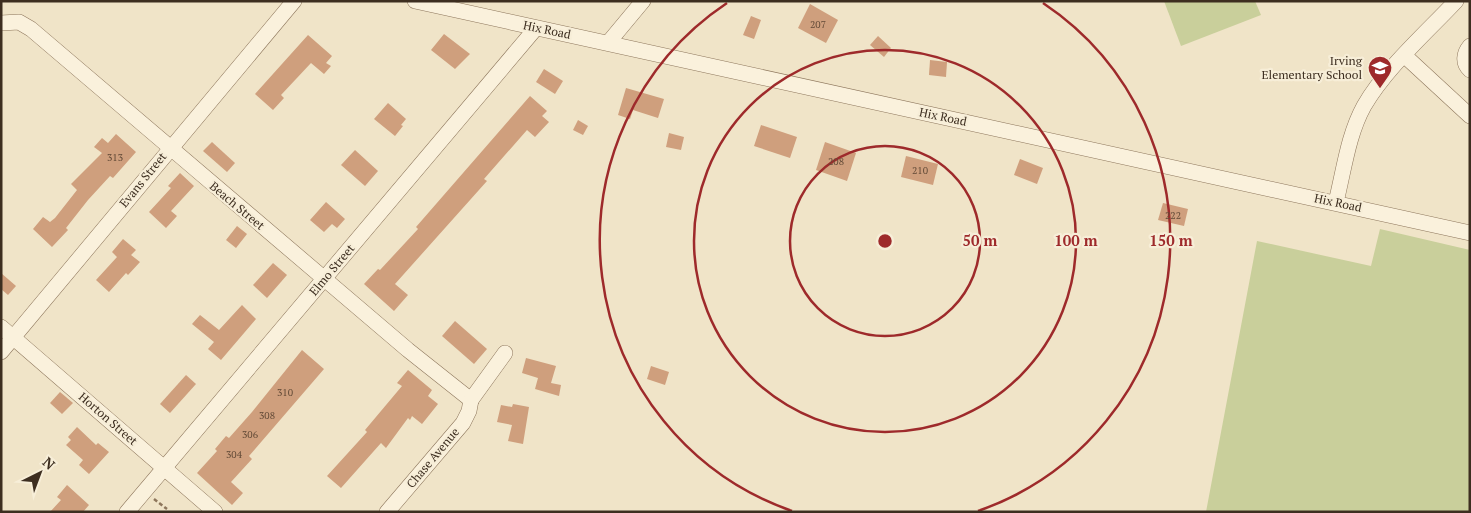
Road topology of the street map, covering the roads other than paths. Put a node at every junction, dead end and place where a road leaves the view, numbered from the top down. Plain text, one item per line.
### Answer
1 (415, 1) edge
2 (643, 1) edge
3 (1456, 1) edge
4 (290, 5) edge
5 (1, 23) edge
6 (536, 28) junction
7 (608, 43) junction
8 (1470, 46) edge
9 (1405, 56) junction
10 (1470, 70) edge
11 (1470, 116) edge
12 (169, 148) junction
13 (1336, 202) junction
14 (1470, 233) edge
15 (325, 279) junction
16 (1, 327) edge
17 (13, 337) junction
18 (1, 352) edge
19 (505, 353) dead end
20 (471, 400) junction
21 (164, 468) junction
22 (127, 512) edge
23 (215, 512) edge
24 (387, 512) edge

1 - 6 street, Hix Road
2 - 7 street
3 - 9 street
4 - 12 street, Evans Street
5 - 12 street, Beach Street
6 - 7 street, Hix Road
6 - 15 street, Elmo Street
7 - 13 street, Hix Road
8 - 10 street
9 - 11 street
9 - 13 street
12 - 15 street, Beach Street
12 - 17 street, Evans Street
13 - 14 street, Hix Road
15 - 20 street, Beach Street
15 - 21 street, Elmo Street
16 - 17 street, Horton Street
17 - 18 street, Evans Street
17 - 21 street, Horton Street
19 - 20 street, Chase Avenue
20 - 24 street, Chase Avenue
21 - 22 street, Elmo Street
21 - 23 street, Horton Street

